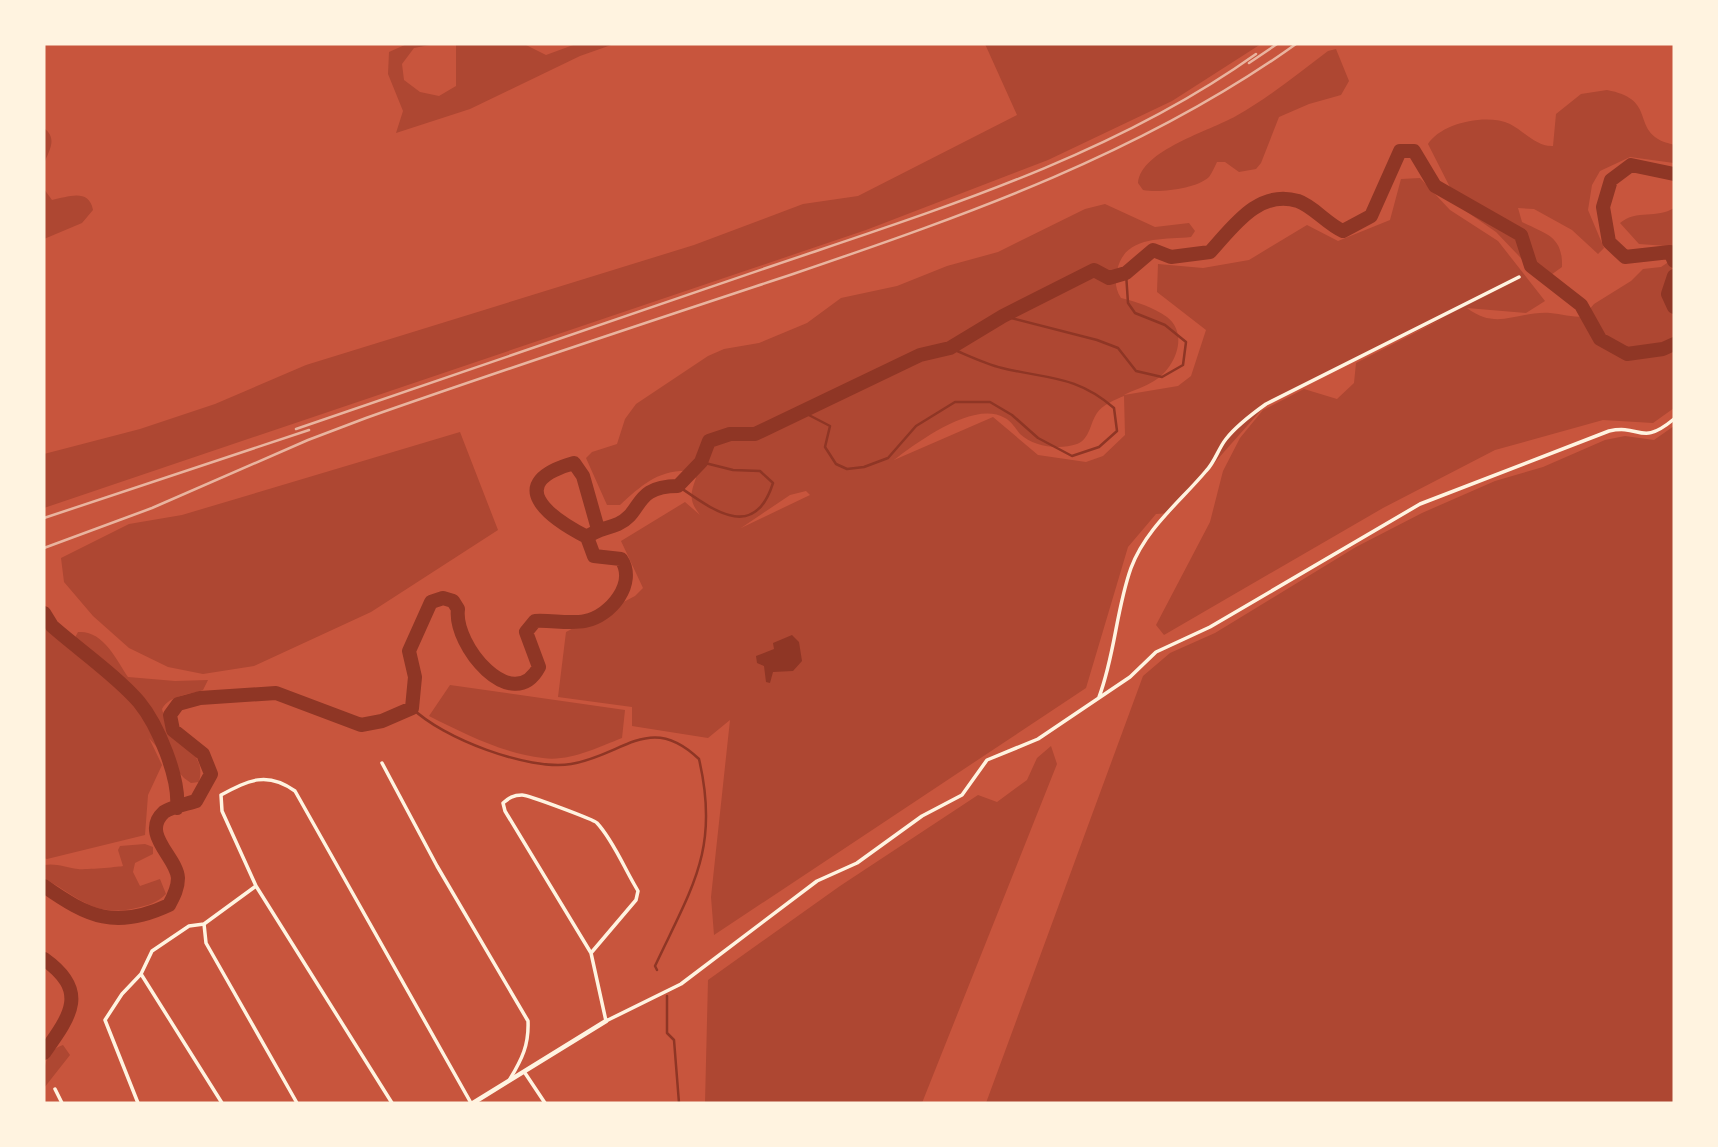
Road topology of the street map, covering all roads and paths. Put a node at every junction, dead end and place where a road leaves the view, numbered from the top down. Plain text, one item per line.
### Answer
1 (1518, 277) dead end
2 (1674, 419) edge
3 (1099, 697) junction
4 (383, 763) dead end
5 (256, 886) junction
6 (204, 924) junction
7 (591, 953) junction
8 (141, 974) junction
9 (606, 1021) junction
10 (525, 1073) junction
11 (507, 1084) junction
12 (55, 1089) dead end
13 (62, 1103) edge
14 (138, 1103) edge
15 (222, 1103) edge
16 (297, 1103) edge
17 (392, 1103) edge
18 (472, 1103) edge
19 (545, 1103) edge

1 - 3 street
2 - 3 street
3 - 9 street
4 - 11 street
5 - 6 street
5 - 17 street
5 - 18 street
6 - 8 street
6 - 16 street
7 - 7 street
7 - 9 street
8 - 14 street
8 - 15 street
9 - 10 street
10 - 11 street
10 - 19 street
11 - 18 street
12 - 13 street

